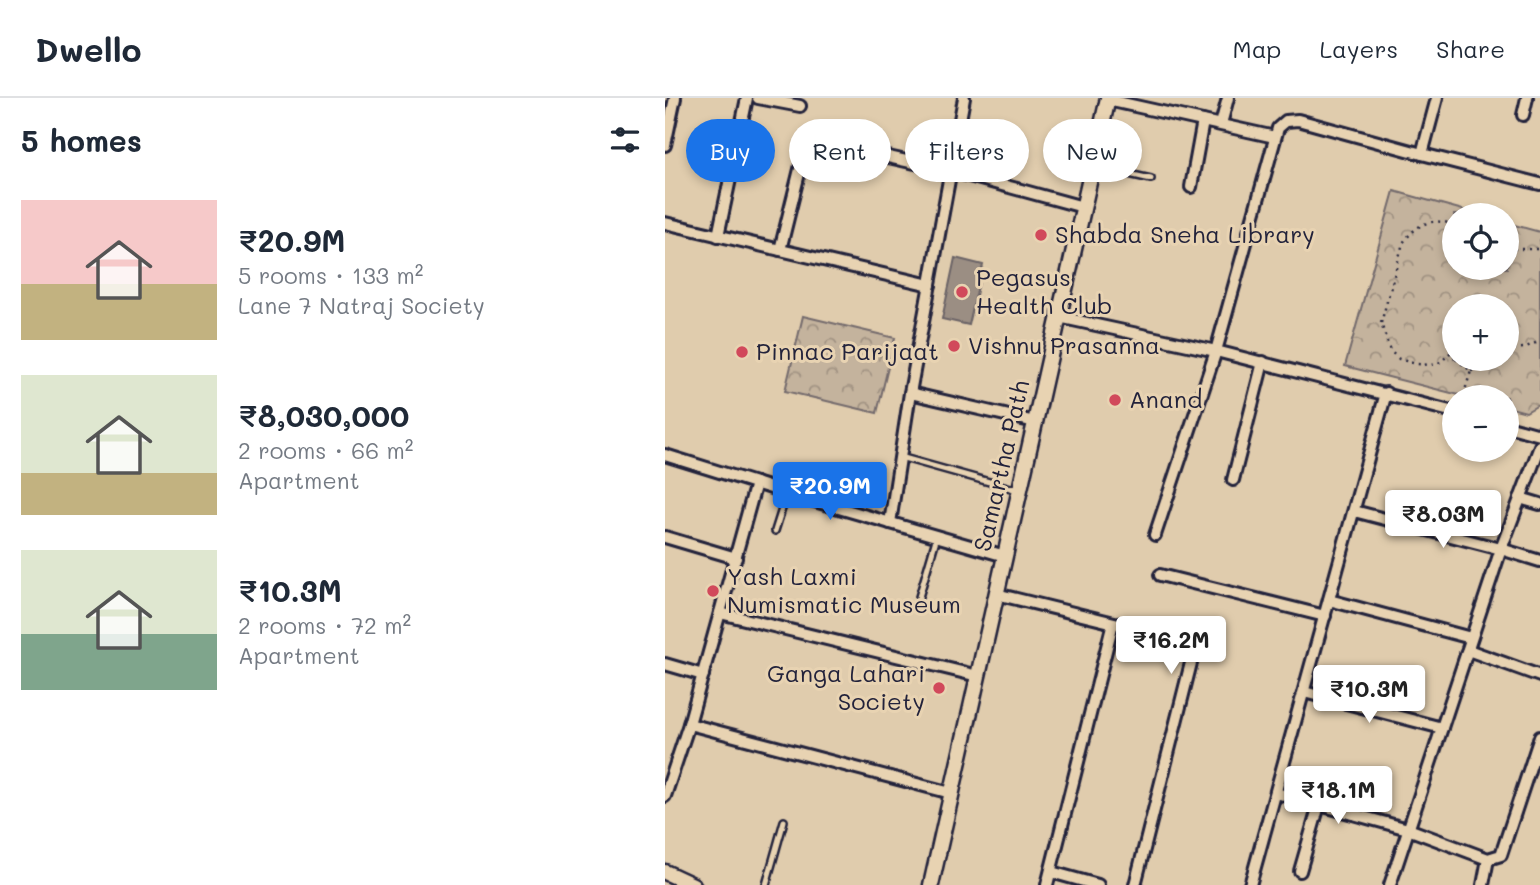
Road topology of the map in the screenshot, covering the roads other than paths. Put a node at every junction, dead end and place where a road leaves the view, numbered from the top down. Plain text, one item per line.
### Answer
1 (675, 98) edge
2 (747, 98) edge
3 (758, 98) edge
4 (964, 98) edge
5 (1228, 98) edge
6 (1437, 98) edge
7 (1527, 98) edge
8 (1108, 99) edge
9 (800, 106) dead end
10 (1523, 115) dead end
11 (960, 119) edge
12 (1104, 119) edge
13 (1203, 121) junction
14 (1221, 124) junction
15 (1275, 138) junction
16 (665, 145) edge
17 (1422, 154) junction
18 (905, 160) edge
19 (1142, 176) edge
20 (1151, 178) dead end
21 (949, 182) edge
22 (991, 182) edge
23 (1089, 182) edge
24 (1540, 184) edge
25 (1191, 187) dead end
26 (1083, 207) junction
27 (665, 223) edge
28 (718, 236) junction
29 (780, 250) junction
30 (930, 285) junction
31 (1059, 317) junction
32 (1216, 351) junction
33 (1263, 362) junction
34 (910, 393) junction
35 (1386, 393) junction
36 (1442, 409) edge
37 (1035, 422) junction
38 (1519, 429) edge
39 (1540, 435) edge
40 (1540, 446) edge
41 (665, 455) edge
42 (900, 457) junction
43 (1233, 480) dead end
44 (756, 482) junction
45 (1020, 490) junction
46 (787, 493) junction
47 (1520, 498) junction
48 (1540, 504) edge
49 (1354, 511) junction
50 (890, 523) junction
51 (775, 531) dead end
52 (1155, 535) dead end
53 (937, 536) junction
54 (665, 537) edge
55 (1501, 549) junction
56 (1005, 556) junction
57 (736, 558) junction
58 (1540, 561) edge
59 (1160, 575) dead end
60 (996, 594) junction
61 (919, 597) dead end
62 (1329, 600) junction
63 (720, 613) junction
64 (1325, 616) junction
65 (1113, 623) junction
66 (1471, 638) junction
67 (1465, 657) junction
68 (665, 664) edge
69 (703, 675) junction
70 (978, 676) junction
71 (1540, 676) edge
72 (1304, 692) junction
73 (689, 724) junction
74 (1442, 729) junction
75 (1540, 737) edge
76 (1535, 767) edge
77 (951, 793) junction
78 (1276, 793) junction
79 (665, 796) edge
80 (1319, 805) junction
81 (784, 821) dead end
82 (1408, 829) junction
83 (1488, 859) junction
84 (1300, 871) dead end
85 (665, 872) edge
86 (1051, 872) junction
87 (686, 883) edge
88 (767, 885) edge
89 (931, 885) edge
90 (1047, 885) edge
91 (1098, 885) edge
92 (1135, 885) edge
93 (1250, 885) edge
94 (1390, 885) edge
95 (1483, 885) edge

1 - 16 street
2 - 28 street
3 - 9 street
4 - 11 street
5 - 14 street
6 - 17 street
7 - 10 street
8 - 12 street, Samartha Path
8 - 13 street
13 - 14 street
13 - 25 street
14 - 15 street
15 - 17 street
15 - 32 street
17 - 24 street
18 - 29 street
19 - 20 lane
21 - 30 street
22 - 26 street
23 - 26 street, Samartha Path
26 - 31 street, Samartha Path
27 - 28 street
28 - 29 street
29 - 30 street
30 - 34 street
31 - 32 street
31 - 37 street, Samartha Path
32 - 33 street
32 - 52 street
33 - 35 street
33 - 43 street
34 - 37 street
34 - 42 street
35 - 36 street
35 - 49 street
37 - 45 street, Samartha Path
38 - 39 street
40 - 47 street
41 - 44 street
42 - 45 lane
42 - 50 street
44 - 46 street
44 - 57 street
45 - 56 street, Samartha Path
46 - 50 street
46 - 51 lane
47 - 48 street
47 - 55 street
49 - 55 street
49 - 62 street
50 - 53 street
53 - 56 street
53 - 61 lane
54 - 57 street
55 - 58 street
55 - 66 street
56 - 60 street, Samartha Path
57 - 63 street
59 - 64 street
60 - 65 street
60 - 70 street, Samartha Path
62 - 64 street
62 - 66 street
63 - 69 street
63 - 70 street
64 - 72 street
65 - 86 street
65 - 92 street
66 - 67 street
67 - 71 street
67 - 74 street
68 - 69 street
69 - 73 street
70 - 77 street, Samartha Path
72 - 74 street
72 - 78 street
73 - 77 street
73 - 79 street
74 - 82 street
75 - 76 street
76 - 83 street
77 - 89 street, Samartha Path
78 - 80 street
78 - 93 street
80 - 82 street
80 - 84 street
81 - 88 lane
82 - 83 street
82 - 94 street
83 - 95 street
85 - 87 street
86 - 90 street
86 - 91 street

